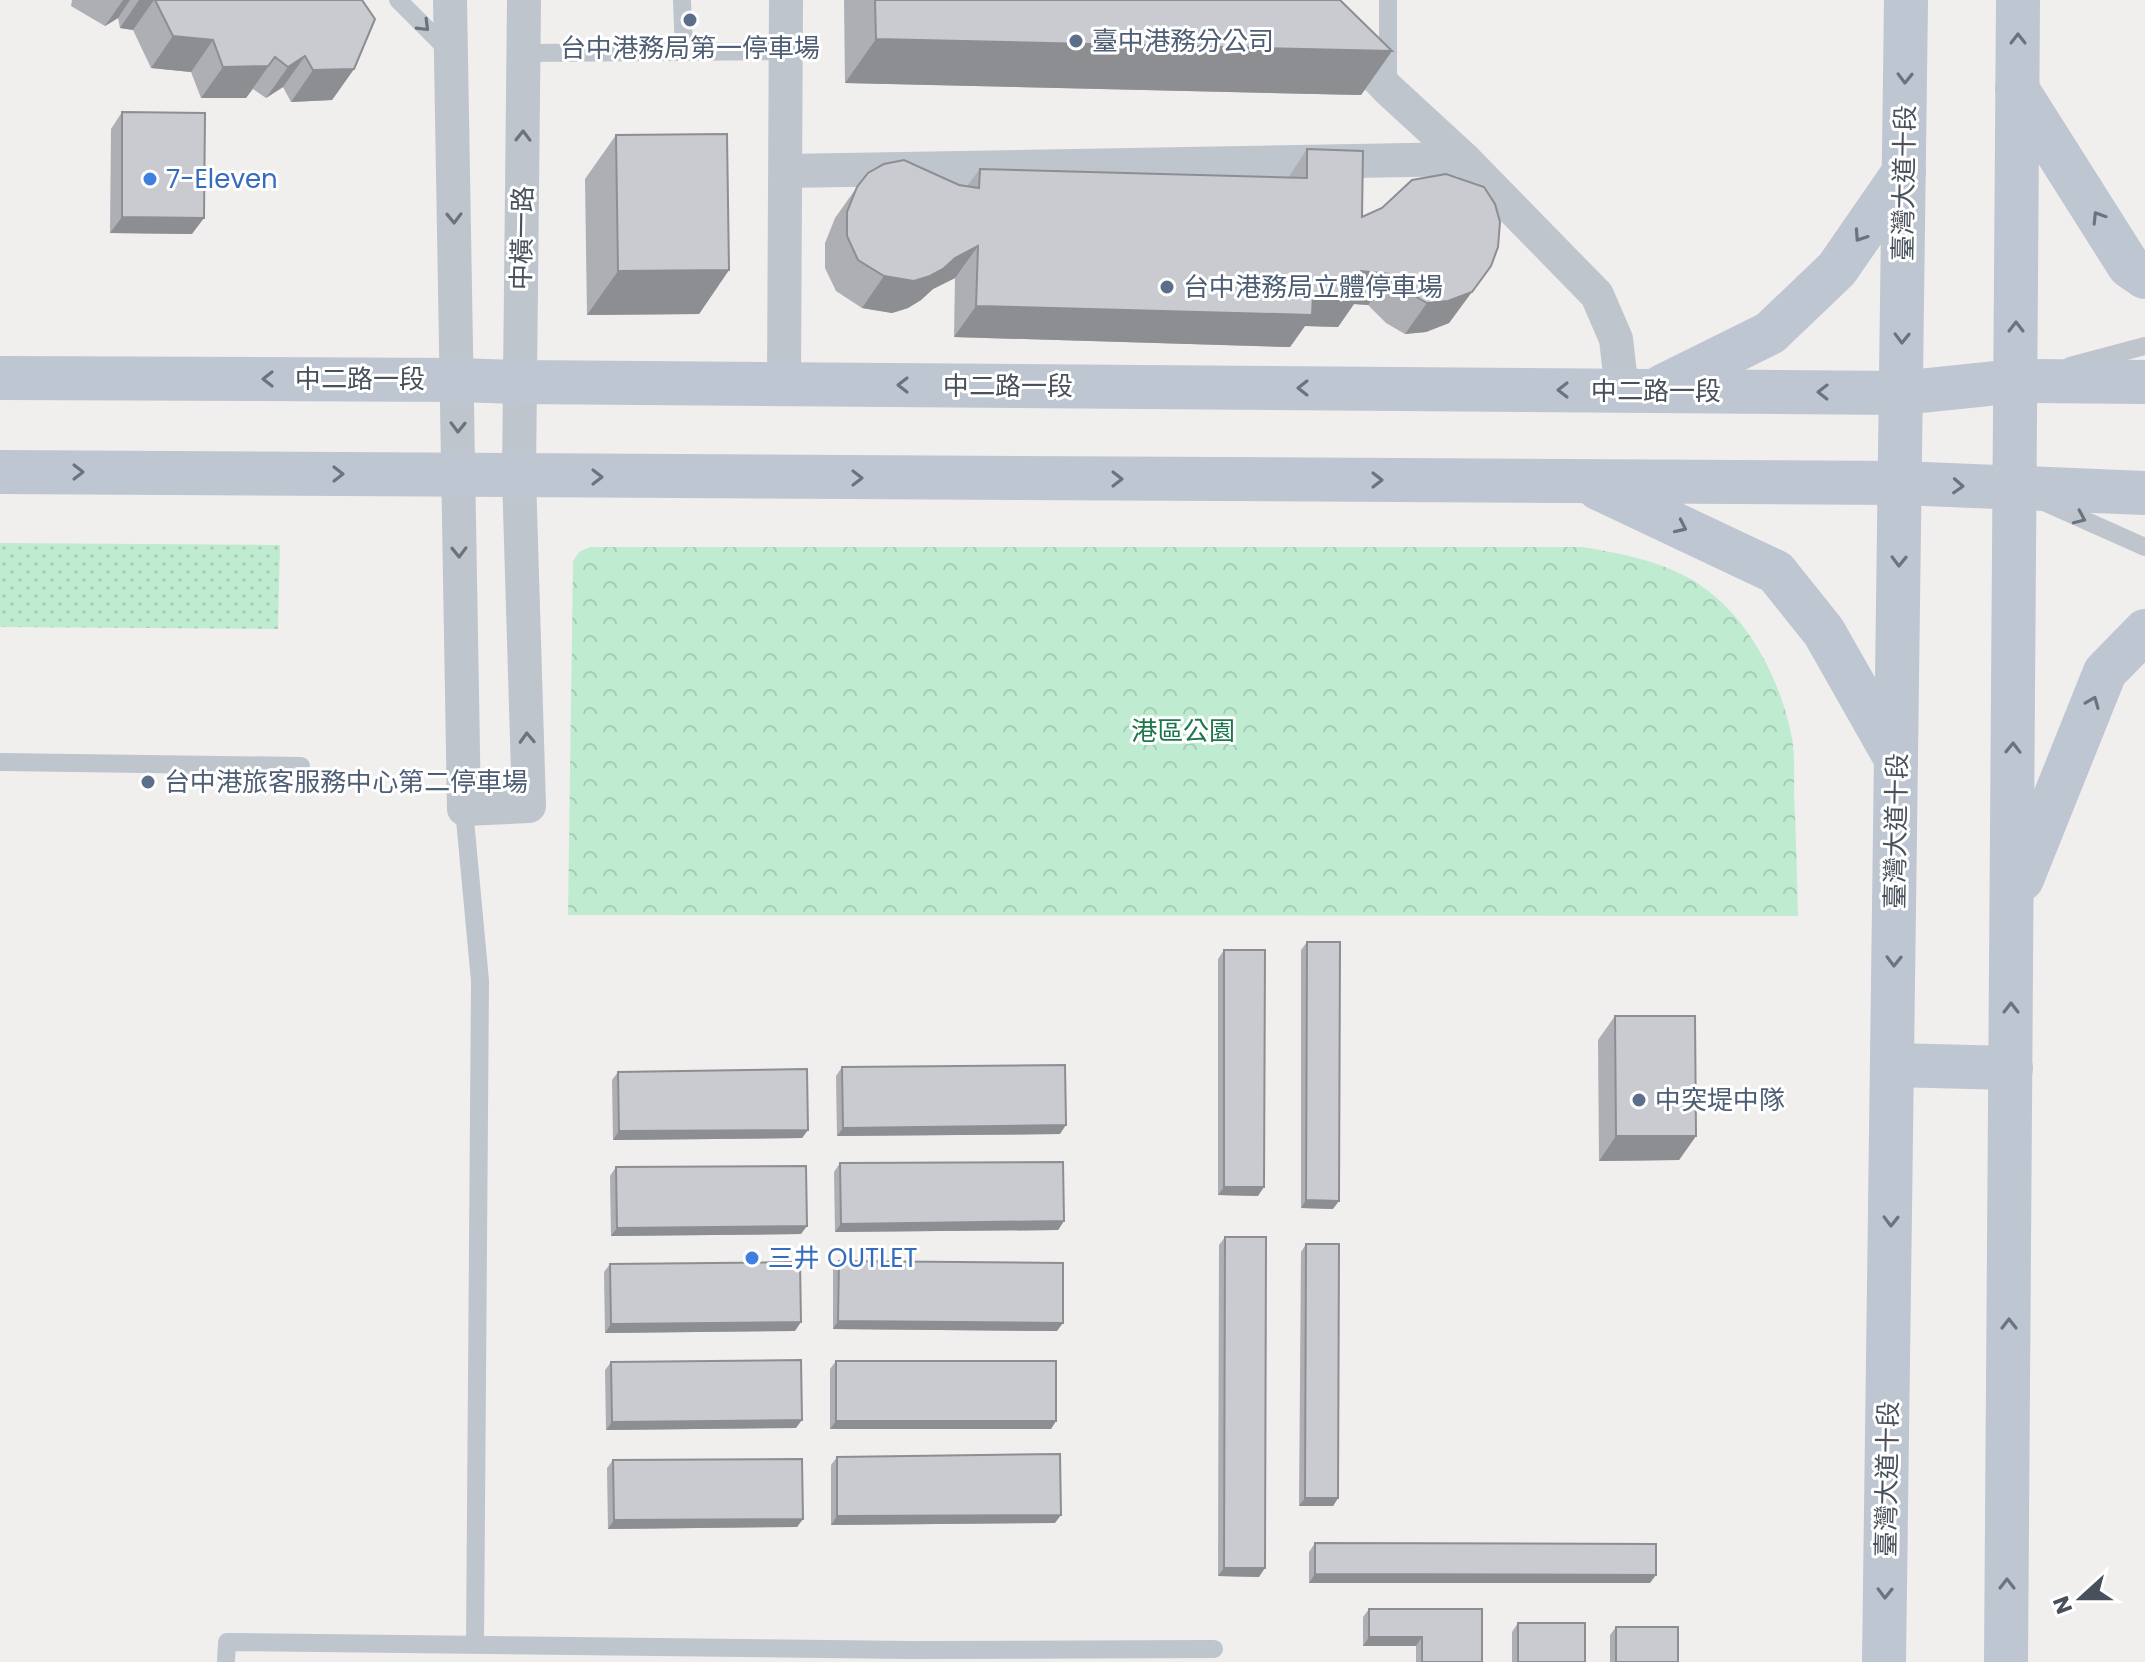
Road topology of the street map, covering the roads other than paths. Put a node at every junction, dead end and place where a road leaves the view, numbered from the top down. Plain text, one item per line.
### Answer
1 (398, 0) edge
2 (450, 0) edge
3 (524, 0) edge
4 (682, 0) edge
5 (786, 0) edge
6 (1303, 0) edge
7 (1388, 0) edge
8 (1906, 0) edge
9 (2018, 0) edge
10 (785, 51) junction
11 (450, 52) junction
12 (684, 52) junction
13 (524, 53) junction
14 (1388, 89) junction
15 (2017, 89) junction
16 (1464, 159) junction
17 (786, 171) junction
18 (1904, 172) junction
19 (2145, 277) edge
20 (2145, 346) edge
21 (0, 378) edge
22 (458, 380) junction
23 (2016, 381) junction
24 (520, 382) junction
25 (2145, 382) edge
26 (784, 384) junction
27 (1639, 391) junction
28 (1901, 393) junction
29 (0, 472) edge
30 (457, 474) junction
31 (519, 476) junction
32 (1585, 482) junction
33 (1900, 483) junction
34 (2016, 489) junction
35 (2145, 493) edge
36 (2145, 547) edge
37 (2145, 631) edge
38 (1897, 761) junction
39 (0, 762) edge
40 (301, 766) dead end
41 (464, 809) junction
42 (2012, 904) junction
43 (1893, 1065) junction
44 (2011, 1068) junction
45 (475, 1644) junction
46 (1214, 1649) dead end
47 (226, 1662) edge
48 (1884, 1662) edge
49 (2006, 1662) edge

1 -> 11 lane
2 - 11 street
3 - 13 street, 中橫一路
4 - 12 lane
5 - 10 street
6 - 14 street
7 - 14 lane
8 -> 18 street, 臺灣大道十段
15 -> 9 street
10 - 12 lane
10 - 17 street
11 -> 22 street
12 - 13 lane
24 -> 13 street, 中橫一路
14 - 16 street
19 -> 15 street
23 -> 15 street
16 - 17 street
16 - 27 street
17 - 26 street
18 -> 27 street
18 -> 28 street, 臺灣大道十段
20 - 23 lane, 中二路一段
22 -> 21 street, 中二路一段
22 - 24 street, 中二路一段
22 -> 30 street
23 - 25 street, 中二路一段
23 - 28 street, 中二路一段
23 - 34 street
24 - 26 street, 中二路一段
24 - 31 street, 中橫一路
27 -> 26 street, 中二路一段
28 -> 27 street, 中二路一段
28 - 33 street, 臺灣大道十段
29 -> 30 street
30 - 31 street
30 -> 41 street
31 -> 32 street
41 -> 31 street, 中橫一路
32 - 33 street
32 -> 38 street
33 -> 34 street
33 -> 38 street, 臺灣大道十段
34 - 35 street
34 -> 36 lane
42 -> 34 street
42 -> 37 street
38 -> 43 street, 臺灣大道十段
39 - 40 lane
41 - 45 lane
44 -> 42 street
43 - 44 street
43 -> 48 street, 臺灣大道十段
49 -> 44 street
45 - 46 lane
45 - 47 lane

